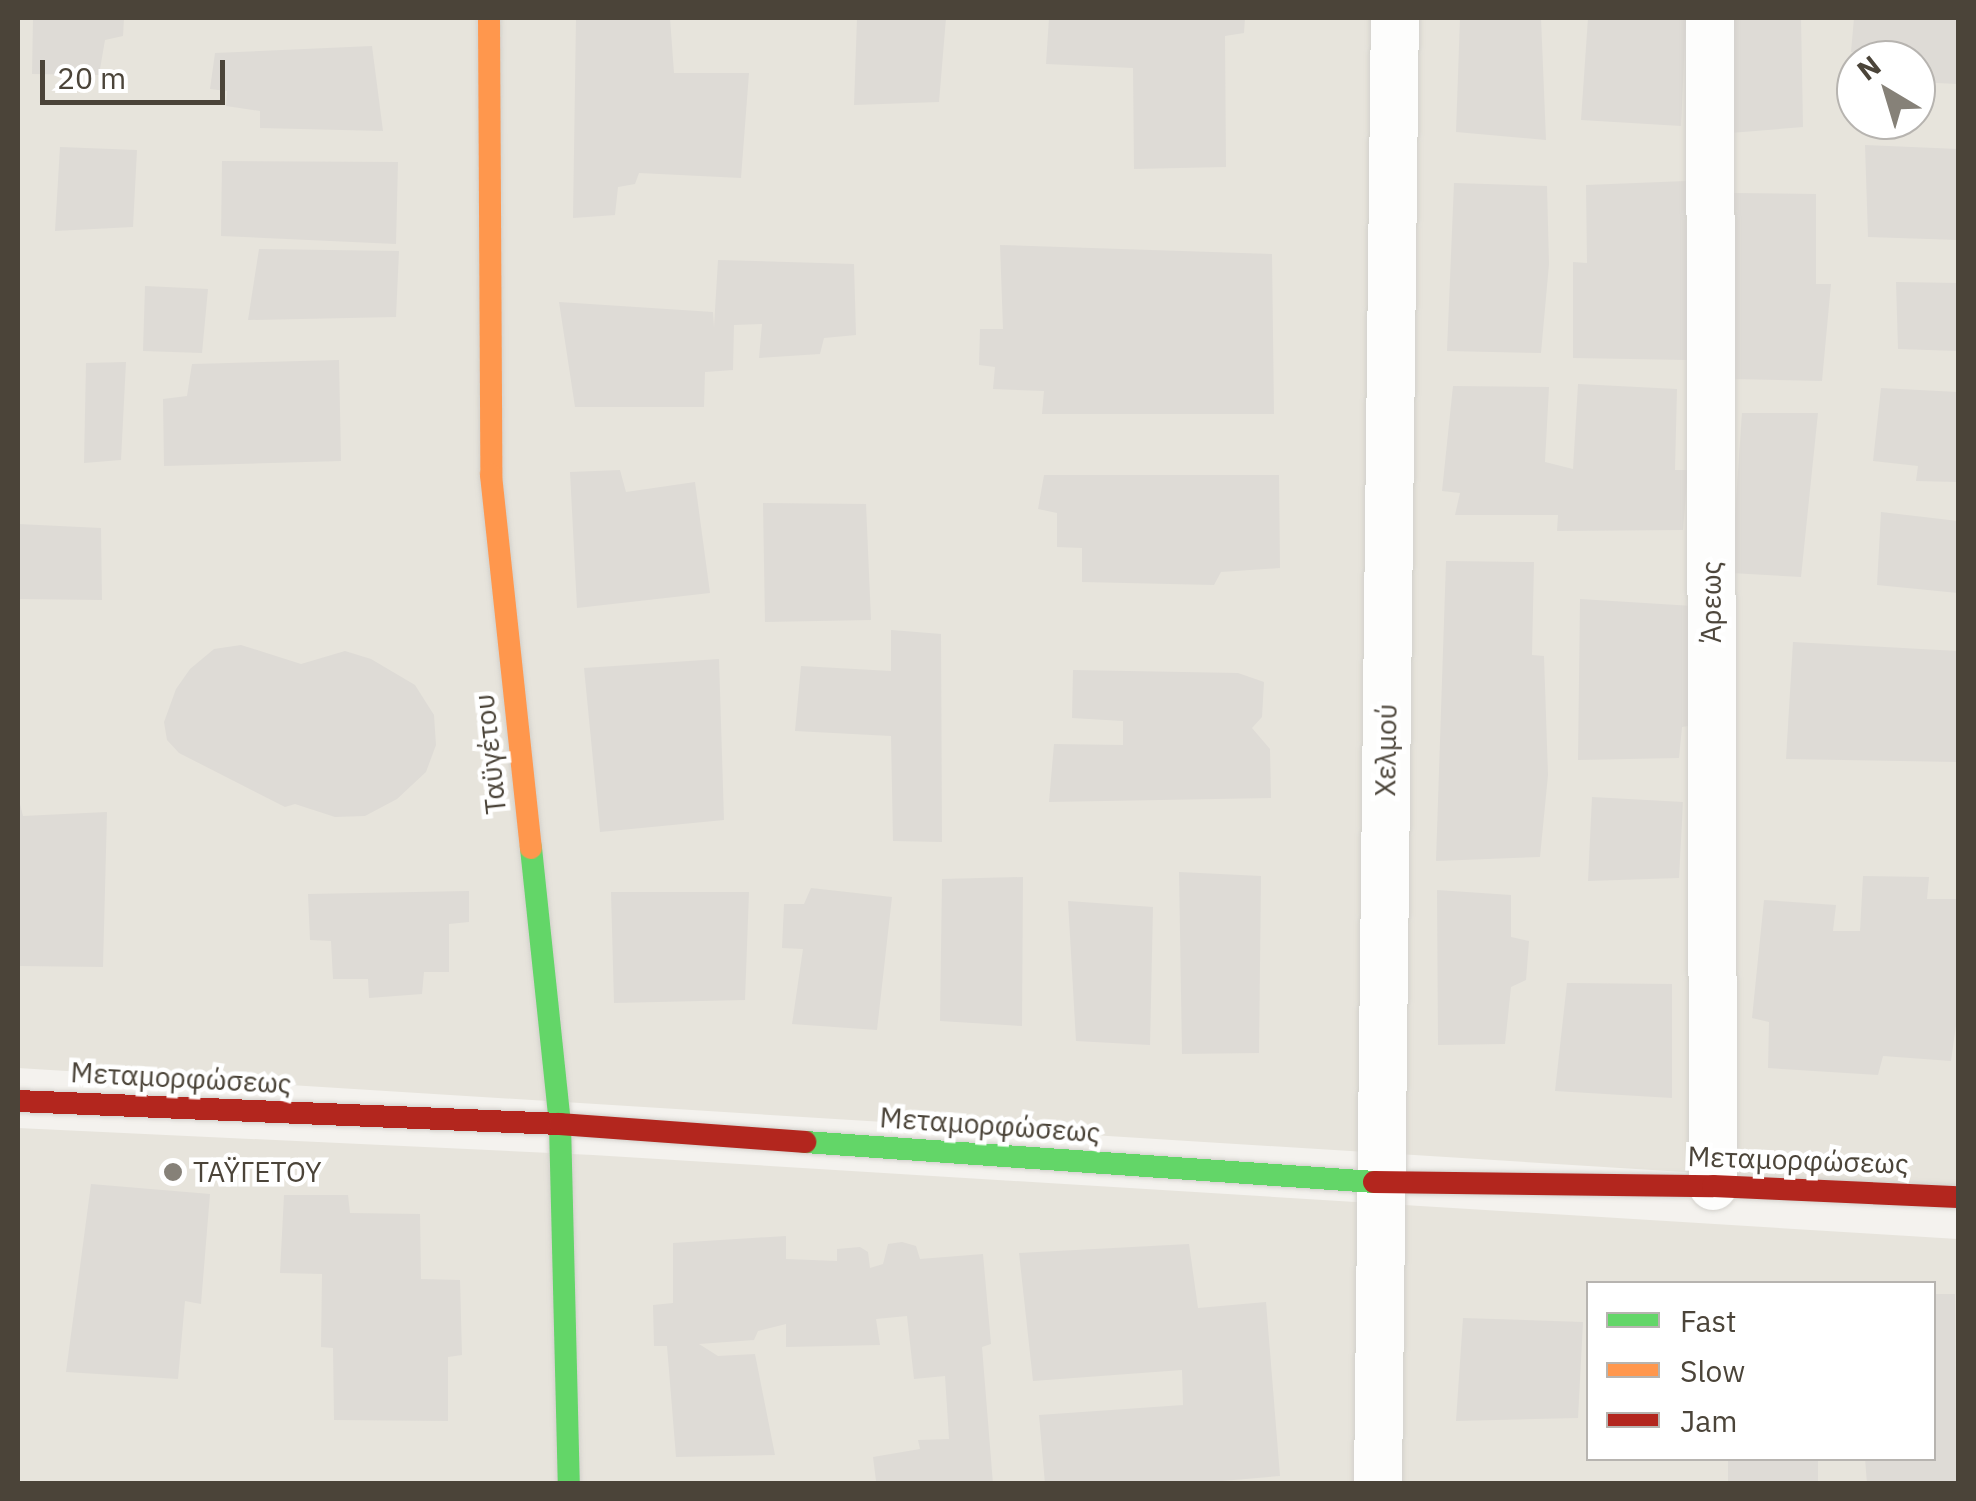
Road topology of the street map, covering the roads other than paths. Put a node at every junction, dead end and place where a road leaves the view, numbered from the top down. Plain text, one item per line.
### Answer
1 (489, 18) edge
2 (1395, 18) edge
3 (1710, 18) edge
4 (18, 1101) edge
5 (560, 1124) junction
6 (1381, 1183) junction
7 (1713, 1186) junction
8 (1958, 1197) edge
9 (569, 1484) edge
10 (1378, 1484) edge

1 - 5 street, Ταϋγέτου
2 - 6 street, Χελμού
3 - 7 street, Άρεως
4 - 5 street, Μεταμορφώσεως
5 - 6 street, Μεταμορφώσεως
5 - 9 street, Ταϋγέτου
6 - 7 street, Μεταμορφώσεως
6 - 10 street, Χελμού
7 - 8 street, Μεταμορφώσεως

